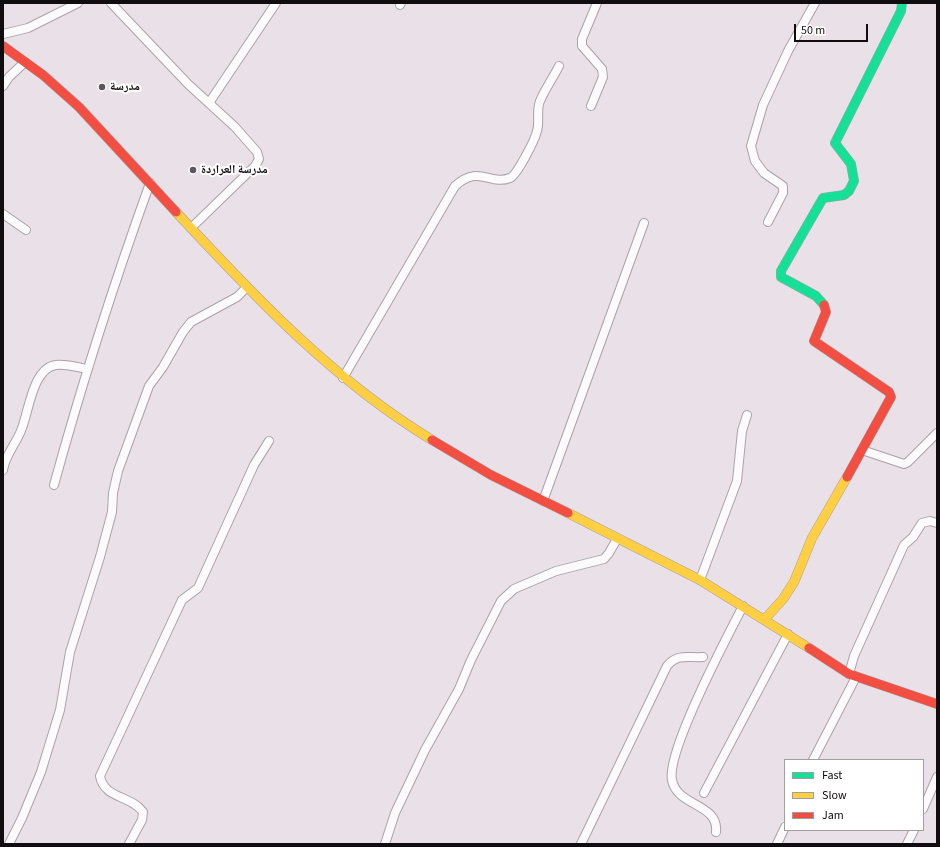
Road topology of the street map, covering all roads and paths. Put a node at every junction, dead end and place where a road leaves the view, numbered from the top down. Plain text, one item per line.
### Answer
1 (78, 3) edge
2 (111, 3) edge
3 (276, 3) edge
4 (596, 3) edge
5 (815, 3) edge
6 (902, 3) edge
7 (3, 34) edge
8 (4, 45) edge
9 (25, 62) junction
10 (560, 66) dead end
11 (3, 86) edge
12 (209, 103) junction
13 (591, 106) dead end
14 (150, 183) junction
15 (3, 214) edge
16 (768, 222) dead end
17 (644, 223) dead end
18 (190, 228) junction
19 (26, 230) dead end
20 (246, 288) junction
21 (87, 369) junction
22 (343, 378) junction
23 (747, 415) dead end
24 (937, 433) edge
25 (269, 441) dead end
26 (862, 450) junction
27 (3, 470) edge
28 (54, 485) dead end
29 (543, 501) junction
30 (937, 523) edge
31 (617, 539) junction
32 (700, 580) junction
33 (744, 606) junction
34 (765, 619) junction
35 (788, 634) junction
36 (703, 657) dead end
37 (852, 676) junction
38 (937, 704) edge
39 (813, 759) edge
40 (937, 777) edge
41 (704, 793) dead end
42 (924, 807) edge
43 (784, 829) edge
44 (914, 831) edge
45 (716, 832) dead end
46 (9, 844) edge
47 (129, 844) edge
48 (385, 844) edge
49 (581, 844) edge
50 (777, 844) edge
51 (907, 844) edge

1 - 7 street
2 - 12 street
3 - 12 street
4 - 13 street
5 - 16 street
6 - 26 street
8 - 9 street
9 - 11 street
9 - 14 street
10 - 22 street
12 - 18 street
14 - 18 street
14 - 21 street
15 - 19 street
17 - 29 street
18 - 20 street
20 - 22 street
20 - 46 street
21 - 27 street
21 - 28 street
22 - 29 street
23 - 32 street
24 - 26 street
25 - 47 street
26 - 34 street
29 - 31 street
30 - 37 street
31 - 32 street
31 - 48 street
32 - 33 street
33 - 34 street
33 - 45 street
34 - 35 street
35 - 37 street
35 - 41 street
36 - 49 street
37 - 38 street
37 - 39 street
40 - 42 street
43 - 50 street
44 - 51 street

